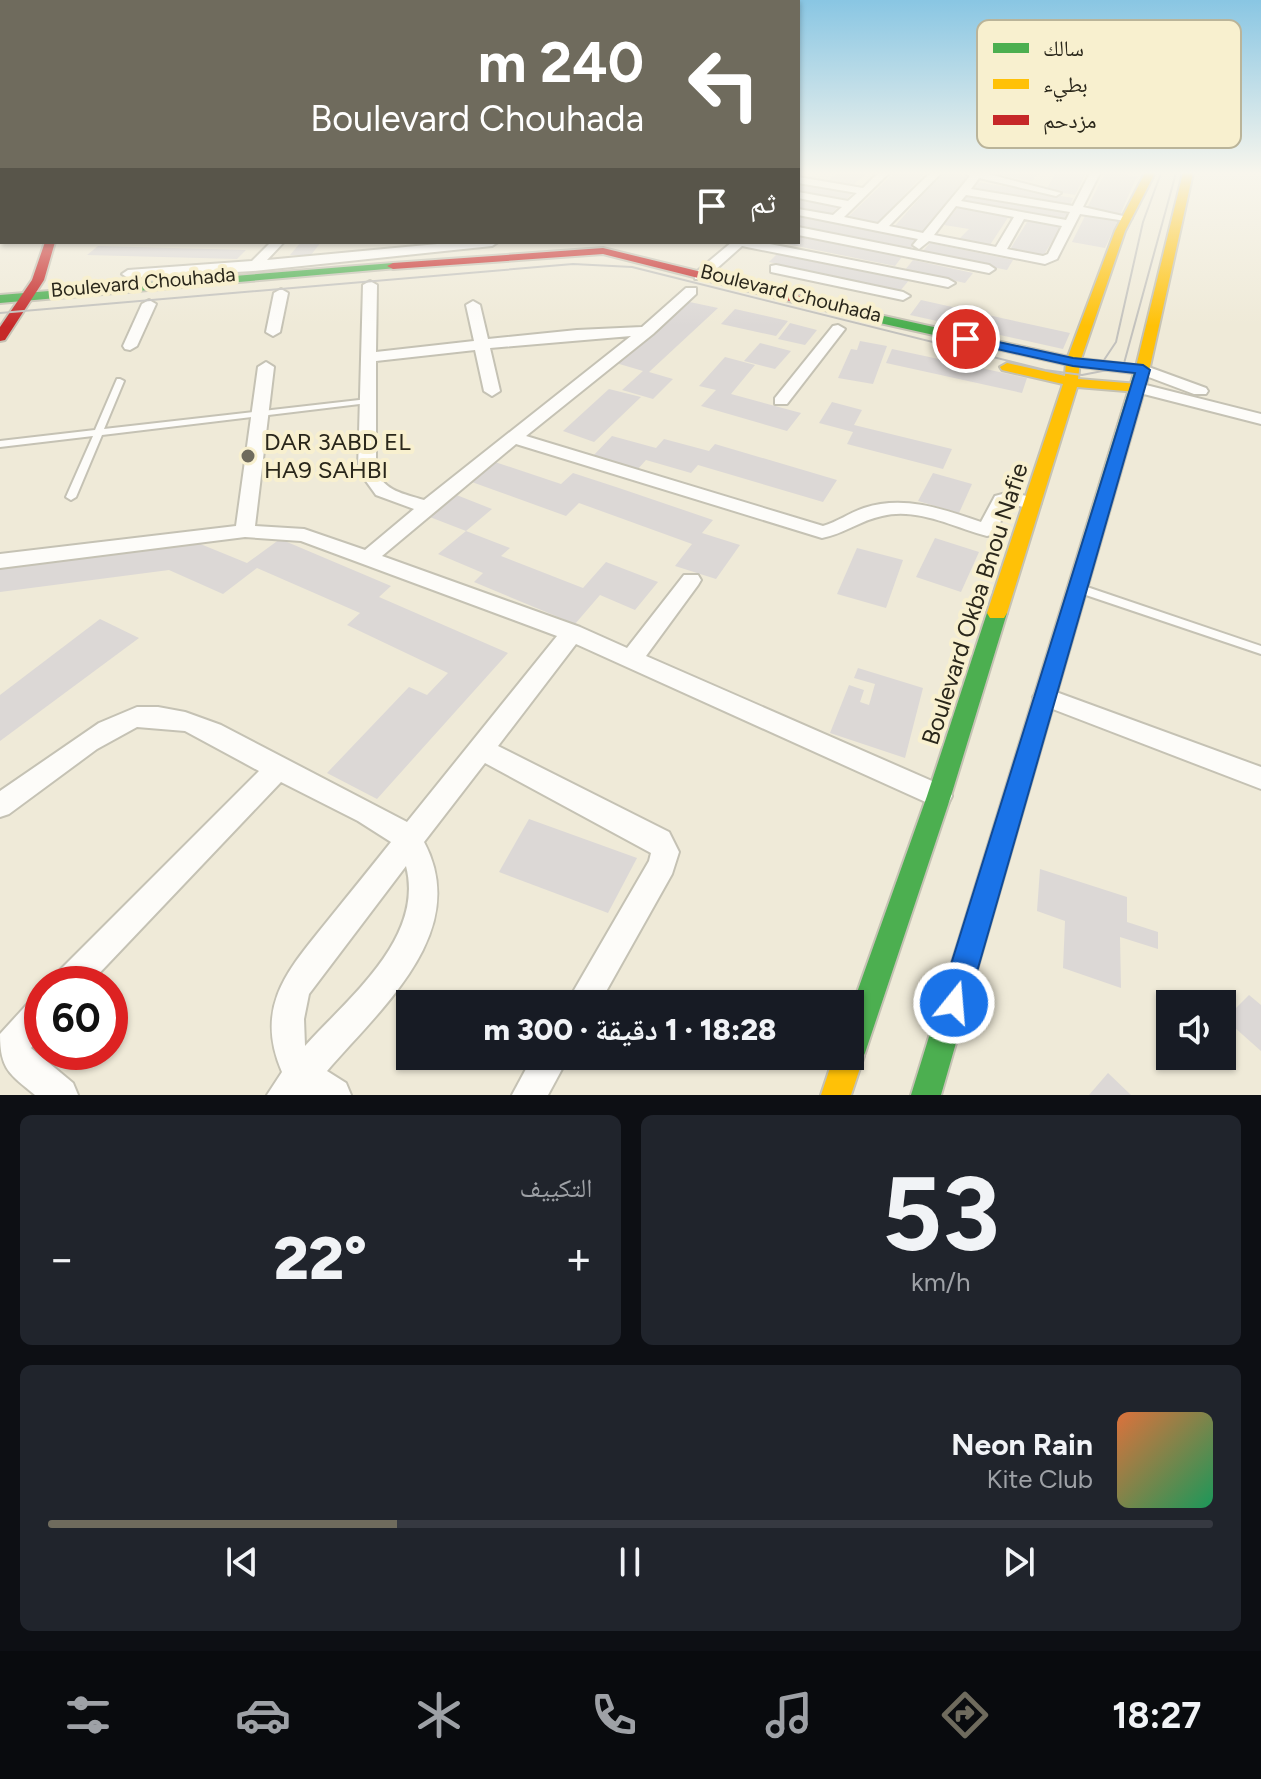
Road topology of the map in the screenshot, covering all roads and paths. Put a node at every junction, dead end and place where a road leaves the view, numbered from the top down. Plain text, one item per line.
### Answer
1 (865, 224) edge
2 (885, 224) edge
3 (937, 224) edge
4 (1015, 224) edge
5 (1071, 224) edge
6 (1124, 224) edge
7 (1176, 224) edge
8 (882, 227) junction
9 (800, 231) edge
10 (926, 237) junction
11 (48, 244) edge
12 (50, 244) edge
13 (276, 244) edge
14 (358, 244) edge
15 (489, 244) edge
16 (739, 244) edge
17 (763, 244) edge
18 (601, 247) edge
19 (911, 253) junction
20 (998, 253) junction
21 (348, 258) junction
22 (776, 269) dead end
23 (989, 269) dead end
24 (250, 271) junction
25 (896, 272) junction
26 (128, 274) dead end
27 (918, 277) junction
28 (948, 283) dead end
29 (695, 284) junction
30 (370, 285) junction
31 (281, 293) junction
32 (28, 296) junction
33 (903, 296) junction
34 (149, 304) junction
35 (740, 304) dead end
36 (473, 305) dead end
37 (4, 307) edge
38 (769, 312) dead end
39 (885, 321) junction
40 (648, 331) junction
41 (273, 332) dead end
42 (854, 333) junction
43 (0, 337) edge
44 (482, 345) junction
45 (130, 346) dead end
46 (368, 357) junction
47 (963, 357) dead end
48 (1073, 362) junction
49 (994, 364) dead end
50 (266, 367) dead end
51 (1141, 379) junction
52 (120, 381) dead end
53 (1071, 382) junction
54 (492, 391) dead end
55 (368, 401) junction
56 (781, 401) dead end
57 (261, 414) junction
58 (1254, 416) edge
59 (97, 435) junction
60 (513, 438) junction
61 (0, 444) edge
62 (71, 497) dead end
63 (1032, 503) junction
64 (425, 506) junction
65 (987, 530) junction
66 (245, 531) junction
67 (1020, 541) junction
68 (369, 557) junction
69 (0, 561) edge
70 (691, 580) dead end
71 (1077, 587) junction
72 (572, 633) junction
73 (1261, 650) edge
74 (631, 659) junction
75 (1045, 697) junction
76 (483, 750) junction
77 (277, 769) junction
78 (1261, 778) edge
79 (939, 796) junction
80 (0, 806) edge
81 (409, 840) junction
82 (85, 966) edge
83 (590, 990) edge
84 (864, 1014) edge
85 (24, 1032) edge
86 (24, 1064) edge
87 (31, 1070) edge
88 (544, 1070) edge
89 (845, 1070) edge
90 (293, 1083) edge
91 (61, 1095) edge
92 (334, 1095) edge
93 (529, 1095) edge
94 (836, 1095) edge
95 (926, 1095) edge

1 - 8 street
2 - 8 street
3 - 10 street
4 - 20 street
5 - 20 street
6 - 48 street, Boulevard Okba Bnou Nafie
7 - 51 street
8 - 10 street
9 - 19 street
10 - 19 street
10 - 20 street
11 - 37 street
12 - 32 street
13 - 24 street
14 - 21 street
15 - 21 street
16 - 29 street
17 - 25 street
18 - 24 street, Boulevard Chouhada
18 - 29 street, Boulevard Chouhada
19 - 23 street
19 - 25 street
21 - 24 street
22 - 33 street
24 - 26 street
24 - 32 street, Boulevard Chouhada
25 - 27 street
27 - 28 street
27 - 33 street
29 - 30 street, Boulevard Chouhada
29 - 35 street, Boulevard Chouhada
29 - 39 street, Boulevard Chouhada
29 - 40 street
30 - 31 street, Boulevard Chouhada
30 - 46 street
31 - 34 street, Boulevard Chouhada
31 - 41 street
32 - 37 street, Boulevard Chouhada
33 - 39 street
34 - 37 street, Boulevard Chouhada
34 - 45 street
36 - 44 street
37 - 43 street
38 - 42 street, Boulevard Chouhada
39 - 48 street, Boulevard Chouhada
40 - 44 street
40 - 60 street
42 - 47 street, Boulevard Chouhada
42 - 56 street
44 - 46 street
44 - 54 street
46 - 55 street
48 - 51 street, Boulevard Chouhada
48 - 53 street, Boulevard Okba Bnou Nafie
49 - 53 street
50 - 57 street
51 - 53 street
51 - 58 street
51 - 71 street
52 - 59 lane
53 - 63 street, Boulevard Okba Bnou Nafie
55 - 57 lane
55 - 64 street
57 - 59 lane
57 - 66 street
59 - 61 lane
59 - 62 lane
60 - 64 street
60 - 65 street
63 - 65 street
63 - 67 street, Boulevard Okba Bnou Nafie
64 - 68 street
65 - 67 street
66 - 68 street
66 - 69 street
67 - 79 street, Boulevard Okba Bnou Nafie
68 - 72 street
70 - 74 street
71 - 73 lane
71 - 75 street
72 - 74 street
72 - 76 street
74 - 79 street
75 - 78 street
75 - 95 street
76 - 81 street
76 - 83 street
77 - 80 street
77 - 81 street
77 - 82 street
79 - 84 street, Boulevard Okba Bnou Nafie
81 - 90 street
81 - 90 street
85 - 86 street
87 - 91 street
88 - 93 street
89 - 94 street, Boulevard Okba Bnou Nafie
90 - 92 street

